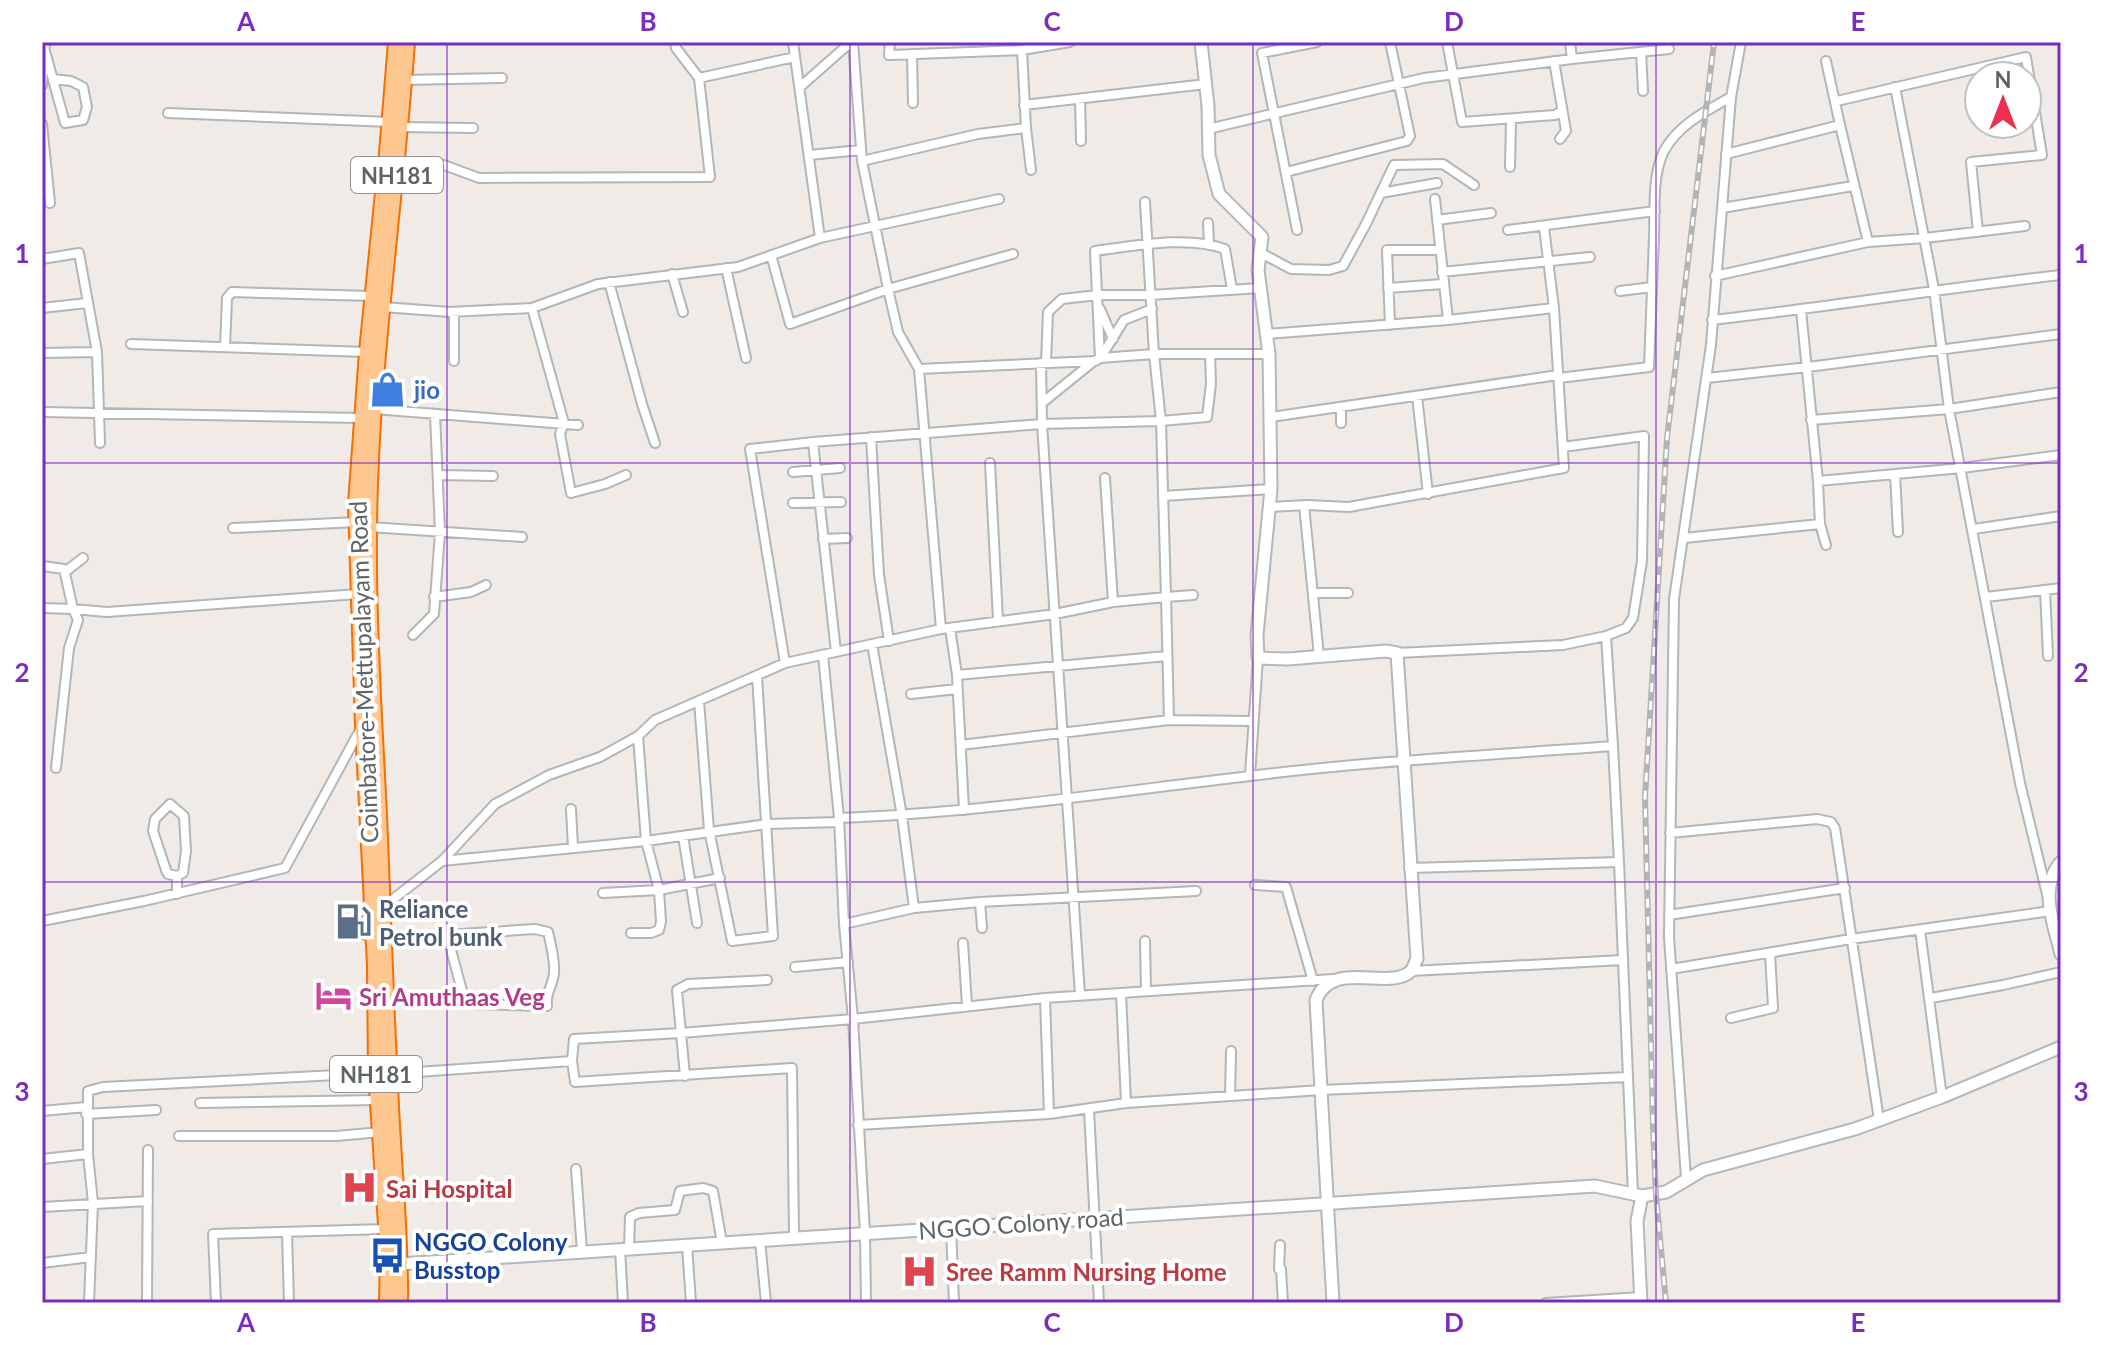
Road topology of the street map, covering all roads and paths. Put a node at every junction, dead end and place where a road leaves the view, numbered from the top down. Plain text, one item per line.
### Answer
1 (396, 42) edge
2 (407, 42) edge
3 (675, 42) edge
4 (793, 42) edge
5 (852, 42) edge
6 (890, 42) edge
7 (951, 42) edge
8 (1070, 42) edge
9 (1201, 42) edge
10 (1317, 42) edge
11 (1390, 42) edge
12 (1447, 42) edge
13 (1570, 42) edge
14 (1741, 42) edge
15 (45, 47) edge
16 (1669, 49) dead end
17 (1022, 50) junction
18 (1641, 52) junction
19 (912, 54) junction
20 (950, 54) junction
21 (795, 57) junction
22 (1572, 59) junction
23 (1554, 61) junction
24 (1826, 61) dead end
25 (43, 62) edge
26 (1453, 73) junction
27 (502, 78) dead end
28 (699, 78) junction
29 (53, 79) junction
30 (404, 80) junction
31 (1206, 84) junction
32 (1399, 84) junction
33 (42, 85) edge
34 (800, 87) junction
35 (1895, 87) junction
36 (1643, 91) dead end
37 (1731, 97) junction
38 (1080, 99) junction
39 (1837, 101) junction
40 (913, 103) dead end
41 (1024, 105) junction
42 (1562, 111) junction
43 (168, 113) dead end
44 (1274, 113) junction
45 (1511, 120) junction
46 (42, 124) edge
47 (395, 125) junction
48 (1840, 125) junction
49 (473, 128) dead end
50 (1026, 128) junction
51 (1208, 129) junction
52 (1560, 139) dead end
53 (1081, 141) dead end
54 (861, 150) junction
55 (1726, 154) junction
56 (809, 155) junction
57 (862, 161) junction
58 (398, 162) junction
59 (1510, 167) dead end
60 (1031, 170) dead end
61 (1286, 172) junction
62 (1437, 183) dead end
63 (1474, 185) dead end
64 (1853, 186) junction
65 (1381, 193) junction
66 (999, 199) dead end
67 (1435, 199) dead end
68 (1145, 202) dead end
69 (50, 203) dead end
70 (1722, 208) junction
71 (1655, 211) junction
72 (1491, 213) dead end
73 (1437, 220) junction
74 (1208, 223) dead end
75 (876, 224) junction
76 (2025, 226) dead end
77 (1544, 227) junction
78 (1297, 230) dead end
79 (1508, 230) dead end
80 (1978, 232) junction
81 (820, 238) junction
82 (1925, 238) junction
83 (1868, 242) junction
84 (1209, 243) junction
85 (1147, 244) junction
86 (1439, 250) junction
87 (1261, 253) junction
88 (1013, 254) dead end
89 (771, 255) junction
90 (1590, 257) dead end
91 (42, 259) edge
92 (1549, 262) junction
93 (726, 268) junction
94 (1442, 272) junction
95 (672, 274) junction
96 (2061, 275) edge
97 (1715, 276) junction
98 (609, 282) junction
99 (1443, 284) junction
100 (1652, 287) junction
101 (1261, 288) junction
102 (1388, 288) junction
103 (888, 289) junction
104 (1232, 289) junction
105 (1934, 289) junction
106 (1620, 291) dead end
107 (1150, 295) junction
108 (1098, 300) junction
109 (378, 302) junction
110 (87, 303) junction
111 (42, 308) edge
112 (532, 308) junction
113 (1554, 308) junction
114 (1152, 309) junction
115 (1801, 310) junction
116 (454, 312) junction
117 (683, 312) dead end
118 (1448, 320) junction
119 (1712, 320) junction
120 (1390, 325) junction
121 (1266, 334) junction
122 (2061, 334) edge
123 (1113, 339) junction
124 (131, 344) dead end
125 (225, 347) junction
126 (1941, 349) junction
127 (97, 352) junction
128 (367, 352) junction
129 (42, 353) edge
130 (1154, 354) junction
131 (1210, 354) junction
132 (1269, 354) junction
133 (746, 358) dead end
134 (1098, 360) junction
135 (454, 361) dead end
136 (1044, 363) junction
137 (1808, 367) junction
138 (919, 369) junction
139 (1558, 377) junction
140 (1707, 378) junction
141 (2061, 392) edge
142 (1417, 396) junction
143 (1042, 403) junction
144 (1341, 408) junction
145 (1949, 409) junction
146 (42, 412) edge
147 (100, 414) junction
148 (368, 414) junction
149 (435, 414) junction
150 (1271, 417) junction
151 (1811, 420) junction
152 (1161, 421) junction
153 (564, 423) junction
154 (1341, 423) dead end
155 (1042, 424) junction
156 (578, 425) dead end
157 (925, 433) junction
158 (871, 437) junction
159 (813, 442) junction
160 (100, 443) dead end
161 (655, 443) dead end
162 (1563, 447) junction
163 (2061, 455) edge
164 (990, 463) dead end
165 (840, 468) dead end
166 (1962, 468) junction
167 (816, 469) junction
168 (793, 472) dead end
169 (1895, 474) junction
170 (439, 475) junction
171 (626, 475) dead end
172 (493, 476) dead end
173 (1105, 478) dead end
174 (1818, 481) junction
175 (1271, 489) junction
176 (571, 493) junction
177 (1428, 494) junction
178 (1163, 496) junction
179 (819, 502) junction
180 (841, 502) dead end
181 (793, 503) dead end
182 (568, 504) dead end
183 (1304, 505) junction
184 (1269, 507) junction
185 (2061, 516) edge
186 (1820, 524) junction
187 (363, 525) junction
188 (233, 528) dead end
189 (1974, 529) junction
190 (440, 532) junction
191 (1898, 532) dead end
192 (522, 537) dead end
193 (847, 538) dead end
194 (1684, 538) junction
195 (823, 539) junction
196 (1826, 545) dead end
197 (83, 558) dead end
198 (42, 566) edge
199 (65, 572) junction
200 (486, 585) dead end
201 (2061, 588) edge
202 (2045, 590) junction
203 (1313, 593) junction
204 (1348, 593) dead end
205 (358, 594) junction
206 (1193, 595) dead end
207 (434, 597) junction
208 (1166, 597) junction
209 (1986, 597) junction
210 (1113, 602) junction
211 (42, 608) edge
212 (73, 609) junction
213 (1055, 614) junction
214 (998, 620) junction
215 (946, 628) junction
216 (413, 635) dead end
217 (1606, 636) junction
218 (889, 641) junction
219 (872, 644) junction
220 (836, 652) junction
221 (1397, 653) junction
222 (823, 655) junction
223 (1167, 656) junction
224 (1319, 656) junction
225 (2048, 656) dead end
226 (1258, 658) junction
227 (785, 663) junction
228 (1059, 666) junction
229 (957, 675) junction
230 (757, 676) junction
231 (957, 689) junction
232 (911, 694) dead end
233 (699, 701) junction
234 (1169, 720) junction
235 (1252, 721) junction
236 (363, 726) junction
237 (1064, 733) junction
238 (638, 736) junction
239 (370, 744) junction
240 (961, 745) junction
241 (1613, 746) junction
242 (1402, 761) junction
243 (56, 768) dead end
244 (1250, 775) junction
245 (1066, 800) junction
246 (571, 809) dead end
247 (964, 810) junction
248 (902, 816) junction
249 (839, 820) junction
250 (767, 824) junction
251 (709, 830) junction
252 (1670, 833) junction
253 (683, 836) junction
254 (646, 841) junction
255 (573, 848) junction
256 (442, 861) junction
257 (1619, 862) junction
258 (2061, 862) edge
259 (1409, 868) junction
260 (177, 876) junction
261 (720, 878) junction
262 (690, 885) junction
263 (1255, 885) dead end
264 (1845, 888) junction
265 (659, 890) junction
266 (1196, 891) dead end
267 (603, 893) dead end
268 (177, 894) junction
269 (2048, 894) junction
270 (1073, 898) junction
271 (980, 902) junction
272 (377, 906) junction
273 (914, 908) junction
274 (2051, 911) junction
275 (1669, 915) junction
276 (42, 921) edge
277 (697, 923) dead end
278 (844, 924) junction
279 (982, 928) dead end
280 (1920, 930) junction
281 (631, 933) dead end
282 (447, 935) junction
283 (379, 939) junction
284 (1851, 939) junction
285 (1145, 941) dead end
286 (963, 943) dead end
287 (1770, 953) junction
288 (2061, 954) edge
289 (1623, 960) junction
290 (848, 962) junction
291 (795, 967) dead end
292 (1671, 969) junction
293 (1411, 971) junction
294 (2061, 972) edge
295 (1333, 979) junction
296 (767, 980) dead end
297 (1313, 981) junction
298 (1146, 991) junction
299 (1121, 993) junction
300 (1080, 995) junction
301 (1045, 998) junction
302 (1931, 998) junction
303 (967, 1006) junction
304 (1731, 1018) dead end
305 (853, 1019) junction
306 (681, 1033) junction
307 (2061, 1047) edge
308 (1231, 1051) dead end
309 (572, 1061) junction
310 (383, 1074) junction
311 (685, 1076) junction
312 (1628, 1077) junction
313 (1321, 1090) junction
314 (1230, 1096) junction
315 (1942, 1097) junction
316 (379, 1100) junction
317 (200, 1103) dead end
318 (1126, 1103) junction
319 (1089, 1109) junction
320 (86, 1110) junction
321 (156, 1110) dead end
322 (42, 1111) edge
323 (1049, 1114) junction
324 (1879, 1120) junction
325 (858, 1125) junction
326 (381, 1132) junction
327 (179, 1136) dead end
328 (148, 1150) dead end
329 (88, 1154) junction
330 (42, 1159) edge
331 (576, 1169) dead end
332 (1686, 1178) junction
333 (1637, 1195) junction
334 (148, 1201) junction
335 (1328, 1202) junction
336 (93, 1203) junction
337 (42, 1207) edge
338 (1095, 1218) junction
339 (951, 1227) junction
340 (386, 1229) junction
341 (287, 1232) junction
342 (865, 1233) junction
343 (794, 1238) junction
344 (760, 1240) junction
345 (722, 1243) junction
346 (687, 1245) junction
347 (1280, 1245) dead end
348 (625, 1249) junction
349 (582, 1252) junction
350 (91, 1257) junction
351 (42, 1263) edge
352 (394, 1264) junction
353 (1641, 1300) edge
354 (89, 1303) edge
355 (147, 1303) edge
356 (216, 1303) edge
357 (289, 1303) edge
358 (387, 1303) edge
359 (400, 1303) edge
360 (623, 1303) edge
361 (691, 1303) edge
362 (766, 1303) edge
363 (866, 1303) edge
364 (954, 1303) edge
365 (1099, 1303) edge
366 (1283, 1303) edge
367 (1333, 1303) edge
368 (1546, 1303) edge

1 - 47 highway, NH181
2 - 30 highway, NH181
3 - 28 street
4 - 21 street
5 - 34 street
5 - 54 street
6 - 19 street
7 - 20 street
8 - 17 street
9 - 31 street
10 - 44 street
11 - 32 street
12 - 26 street
13 - 22 street
14 - 37 street
15 - 25 street
15 - 29 street
16 - 18 street
17 - 20 street
17 - 41 street
18 - 22 street
18 - 36 street
19 - 20 street
19 - 40 street
21 - 28 street
21 - 34 street
22 - 23 street
23 - 26 street
23 - 42 street
24 - 39 street
25 - 33 street
26 - 32 street
26 - 45 street
27 - 30 street
28 - 58 street
29 - 29 street
30 - 47 highway, NH181
31 - 38 street
31 - 51 street
32 - 44 street
32 - 61 street
34 - 56 street
35 - 39 street
35 - 80 street
35 - 82 street
37 - 55 street
37 - 71 street
38 - 41 street
38 - 53 street
39 - 48 street
41 - 50 street
42 - 45 street
42 - 52 street
43 - 47 street
44 - 51 street
44 - 61 street
45 - 59 street
46 - 69 street
47 - 49 street
47 - 58 highway, NH181
47 - 109 highway, NH181
48 - 55 street
48 - 64 street
50 - 57 street
50 - 60 street
51 - 87 street
54 - 56 street
54 - 57 street
55 - 70 street
56 - 81 street
57 - 75 street
58 - 109 highway, NH181
61 - 78 street
62 - 65 street
63 - 65 street
64 - 70 street
64 - 83 street
65 - 87 street
66 - 75 street
67 - 73 street
68 - 85 street
70 - 97 street
71 - 77 street
71 - 100 street
72 - 73 street
73 - 86 street
74 - 84 street
75 - 81 street
75 - 103 street
76 - 80 street
77 - 79 street
77 - 92 street
80 - 82 street
81 - 89 street
82 - 83 street
82 - 105 street
83 - 97 street
84 - 85 street
84 - 104 street
85 - 107 street
85 - 108 street
86 - 94 street
86 - 102 street
87 - 101 street
88 - 103 street
89 - 93 street
89 - 103 street
90 - 92 street
91 - 110 street
92 - 94 street
92 - 113 street
93 - 95 street
93 - 133 street
94 - 99 street
95 - 98 street
95 - 117 street
96 - 105 street
97 - 119 street
98 - 112 street
98 - 161 street
99 - 102 street
99 - 118 street
100 - 106 street
100 - 139 street
101 - 104 street
101 - 121 street
102 - 120 street
103 - 138 street
104 - 107 street
105 - 115 street
105 - 126 street
107 - 108 street
107 - 114 street
108 - 123 street
108 - 134 street
108 - 136 street
109 - 116 street
109 - 125 street
109 - 128 highway, NH181
109 - 148 highway, NH181
110 - 111 street
110 - 127 street
112 - 116 street
112 - 153 street
113 - 118 street
113 - 139 street
114 - 123 street
114 - 130 street
115 - 119 street
115 - 137 street
116 - 135 street
118 - 120 street
119 - 140 street
120 - 121 street
121 - 132 street
122 - 126 street
123 - 134 street
124 - 125 street
125 - 128 street
126 - 137 street
126 - 145 street
127 - 129 street
127 - 147 street
128 - 148 highway, NH181
130 - 131 street
130 - 134 street
130 - 152 street
131 - 132 street
131 - 152 street
132 - 150 street
134 - 136 street
134 - 143 street
136 - 138 street
136 - 143 street
137 - 140 street
137 - 151 street
138 - 157 street
139 - 142 street
139 - 162 street
140 - 194 street
141 - 145 street
142 - 144 street
142 - 177 street
143 - 155 street
144 - 150 street
144 - 154 street
145 - 151 street
145 - 166 street
146 - 147 street
147 - 148 street
147 - 160 street
148 - 149 street
148 - 187 highway, NH181
149 - 153 street
149 - 170 street
150 - 175 street
151 - 174 street
152 - 155 street
152 - 178 street
153 - 156 street
153 - 176 street
155 - 157 street
155 - 213 street
157 - 158 street
157 - 215 street
158 - 159 street
158 - 218 street
159 - 167 street
159 - 227 street
162 - 177 street
162 - 217 street
163 - 166 street
164 - 214 street
165 - 167 street
166 - 169 street
166 - 189 street
167 - 168 street
167 - 179 street
169 - 174 street
169 - 191 street
170 - 172 street
170 - 190 street
171 - 176 street
173 - 210 street
174 - 186 street
175 - 178 street
175 - 184 street
176 - 182 street
177 - 183 street
178 - 208 street
179 - 180 street
179 - 181 street
179 - 195 street
183 - 184 street
183 - 203 street
184 - 226 street
185 - 189 street
186 - 194 street
186 - 196 street
187 - 188 street
187 - 190 street
187 - 205 highway, Coimbatore-Mettupalayam Road / NH181
187 - 239 highway, NH181
189 - 209 street
190 - 192 street
190 - 207 street
193 - 195 street
194 - 252 street
195 - 220 street
197 - 199 street
198 - 199 street
199 - 212 street
200 - 207 street
201 - 202 street
202 - 209 street
202 - 225 street
203 - 204 street
203 - 224 street
205 - 212 street
205 - 236 highway, Coimbatore-Mettupalayam Road / NH181
206 - 208 street
207 - 216 street
208 - 210 street
208 - 223 street
209 - 269 street
210 - 213 street
211 - 212 street
212 - 243 street
213 - 214 street
213 - 228 street
214 - 215 street
215 - 218 street
215 - 229 street
217 - 221 street
217 - 241 street
218 - 219 street
219 - 220 street
219 - 248 street
220 - 222 street
221 - 224 street
221 - 242 street
222 - 227 street
222 - 249 street
223 - 228 street
223 - 234 street
224 - 226 street
226 - 235 street
227 - 230 street
228 - 229 street
228 - 237 street
229 - 231 street
230 - 233 street
230 - 250 street
231 - 232 street
231 - 240 street
233 - 238 street
233 - 251 street
234 - 235 street
234 - 237 street
235 - 244 street
236 - 239 highway, Coimbatore-Mettupalayam Road / NH181
236 - 268 street
237 - 240 street
237 - 245 street
238 - 254 street
238 - 256 street
239 - 272 highway, Coimbatore-Mettupalayam Road / NH181
240 - 247 street
241 - 242 street
241 - 257 street
242 - 244 street
242 - 259 street
244 - 245 street
245 - 247 street
245 - 270 street
246 - 255 street
247 - 248 street
248 - 249 street
248 - 273 street
249 - 250 street
249 - 278 street
250 - 251 street
250 - 261 street
251 - 253 street
251 - 261 street
252 - 264 street
252 - 275 street
253 - 254 street
253 - 262 street
254 - 255 street
254 - 265 street
255 - 256 street
256 - 272 street
257 - 259 street
257 - 289 street
258 - 269 street
259 - 293 street
260 - 260 street
260 - 268 street
261 - 262 street
262 - 265 street
262 - 277 street
263 - 297 street
264 - 275 street
264 - 284 street
265 - 267 street
265 - 281 street
266 - 270 street
268 - 276 street
269 - 274 street
270 - 271 street
270 - 300 street
271 - 273 street
271 - 279 street
272 - 283 highway, NH181
272 - 283 street
273 - 278 street
274 - 280 street
274 - 288 street
275 - 292 street
278 - 290 street
280 - 284 street
280 - 302 street
282 - 282 street
282 - 283 street
283 - 310 highway, NH181
284 - 287 street
284 - 324 street
285 - 298 street
286 - 303 street
287 - 292 street
287 - 304 street
289 - 293 street
289 - 312 street
290 - 291 street
290 - 305 street
292 - 332 street
293 - 295 street
294 - 302 street
295 - 297 street
295 - 313 street
296 - 306 street
297 - 298 street
298 - 299 street
299 - 300 street
299 - 318 street
300 - 301 street
301 - 303 street
301 - 323 street
302 - 315 street
303 - 305 street
305 - 306 street
305 - 325 street
306 - 309 street
306 - 311 street
307 - 315 street
308 - 314 street
309 - 310 street
309 - 311 street
310 - 316 highway, NH181
310 - 320 street
310 - 352 highway, NH181
311 - 343 street
312 - 313 street
312 - 333 street
313 - 314 street
313 - 335 street
314 - 318 street
315 - 324 street
316 - 317 street
316 - 326 highway, NH181
318 - 319 street
319 - 323 street
319 - 338 street
320 - 321 street
320 - 322 street
320 - 329 street
323 - 325 street
324 - 332 street
325 - 342 street
326 - 327 street
326 - 340 highway, NH181
328 - 334 street
329 - 330 street
329 - 336 street
331 - 349 street
332 - 333 street
333 - 335 street, NGGO Colony road
333 - 353 street
334 - 336 street
334 - 355 street
335 - 338 street, NGGO Colony road
335 - 367 street
336 - 337 street
336 - 350 street
338 - 339 street, NGGO Colony road
338 - 365 street
339 - 342 street, NGGO Colony road
339 - 364 street
340 - 341 street
340 - 352 highway, NH181
341 - 356 street
341 - 357 street
342 - 343 street, NGGO Colony road
342 - 363 street
343 - 344 street, NGGO Colony road
344 - 345 street, NGGO Colony road
344 - 362 street
345 - 346 street, NGGO Colony road
345 - 348 street
346 - 348 street, NGGO Colony road
346 - 361 street
347 - 366 street
348 - 349 street, NGGO Colony road
348 - 360 street
349 - 352 street, NGGO Colony road
350 - 351 street
350 - 354 street
352 - 358 highway, NH181
352 - 359 highway, NH181
353 - 368 street

